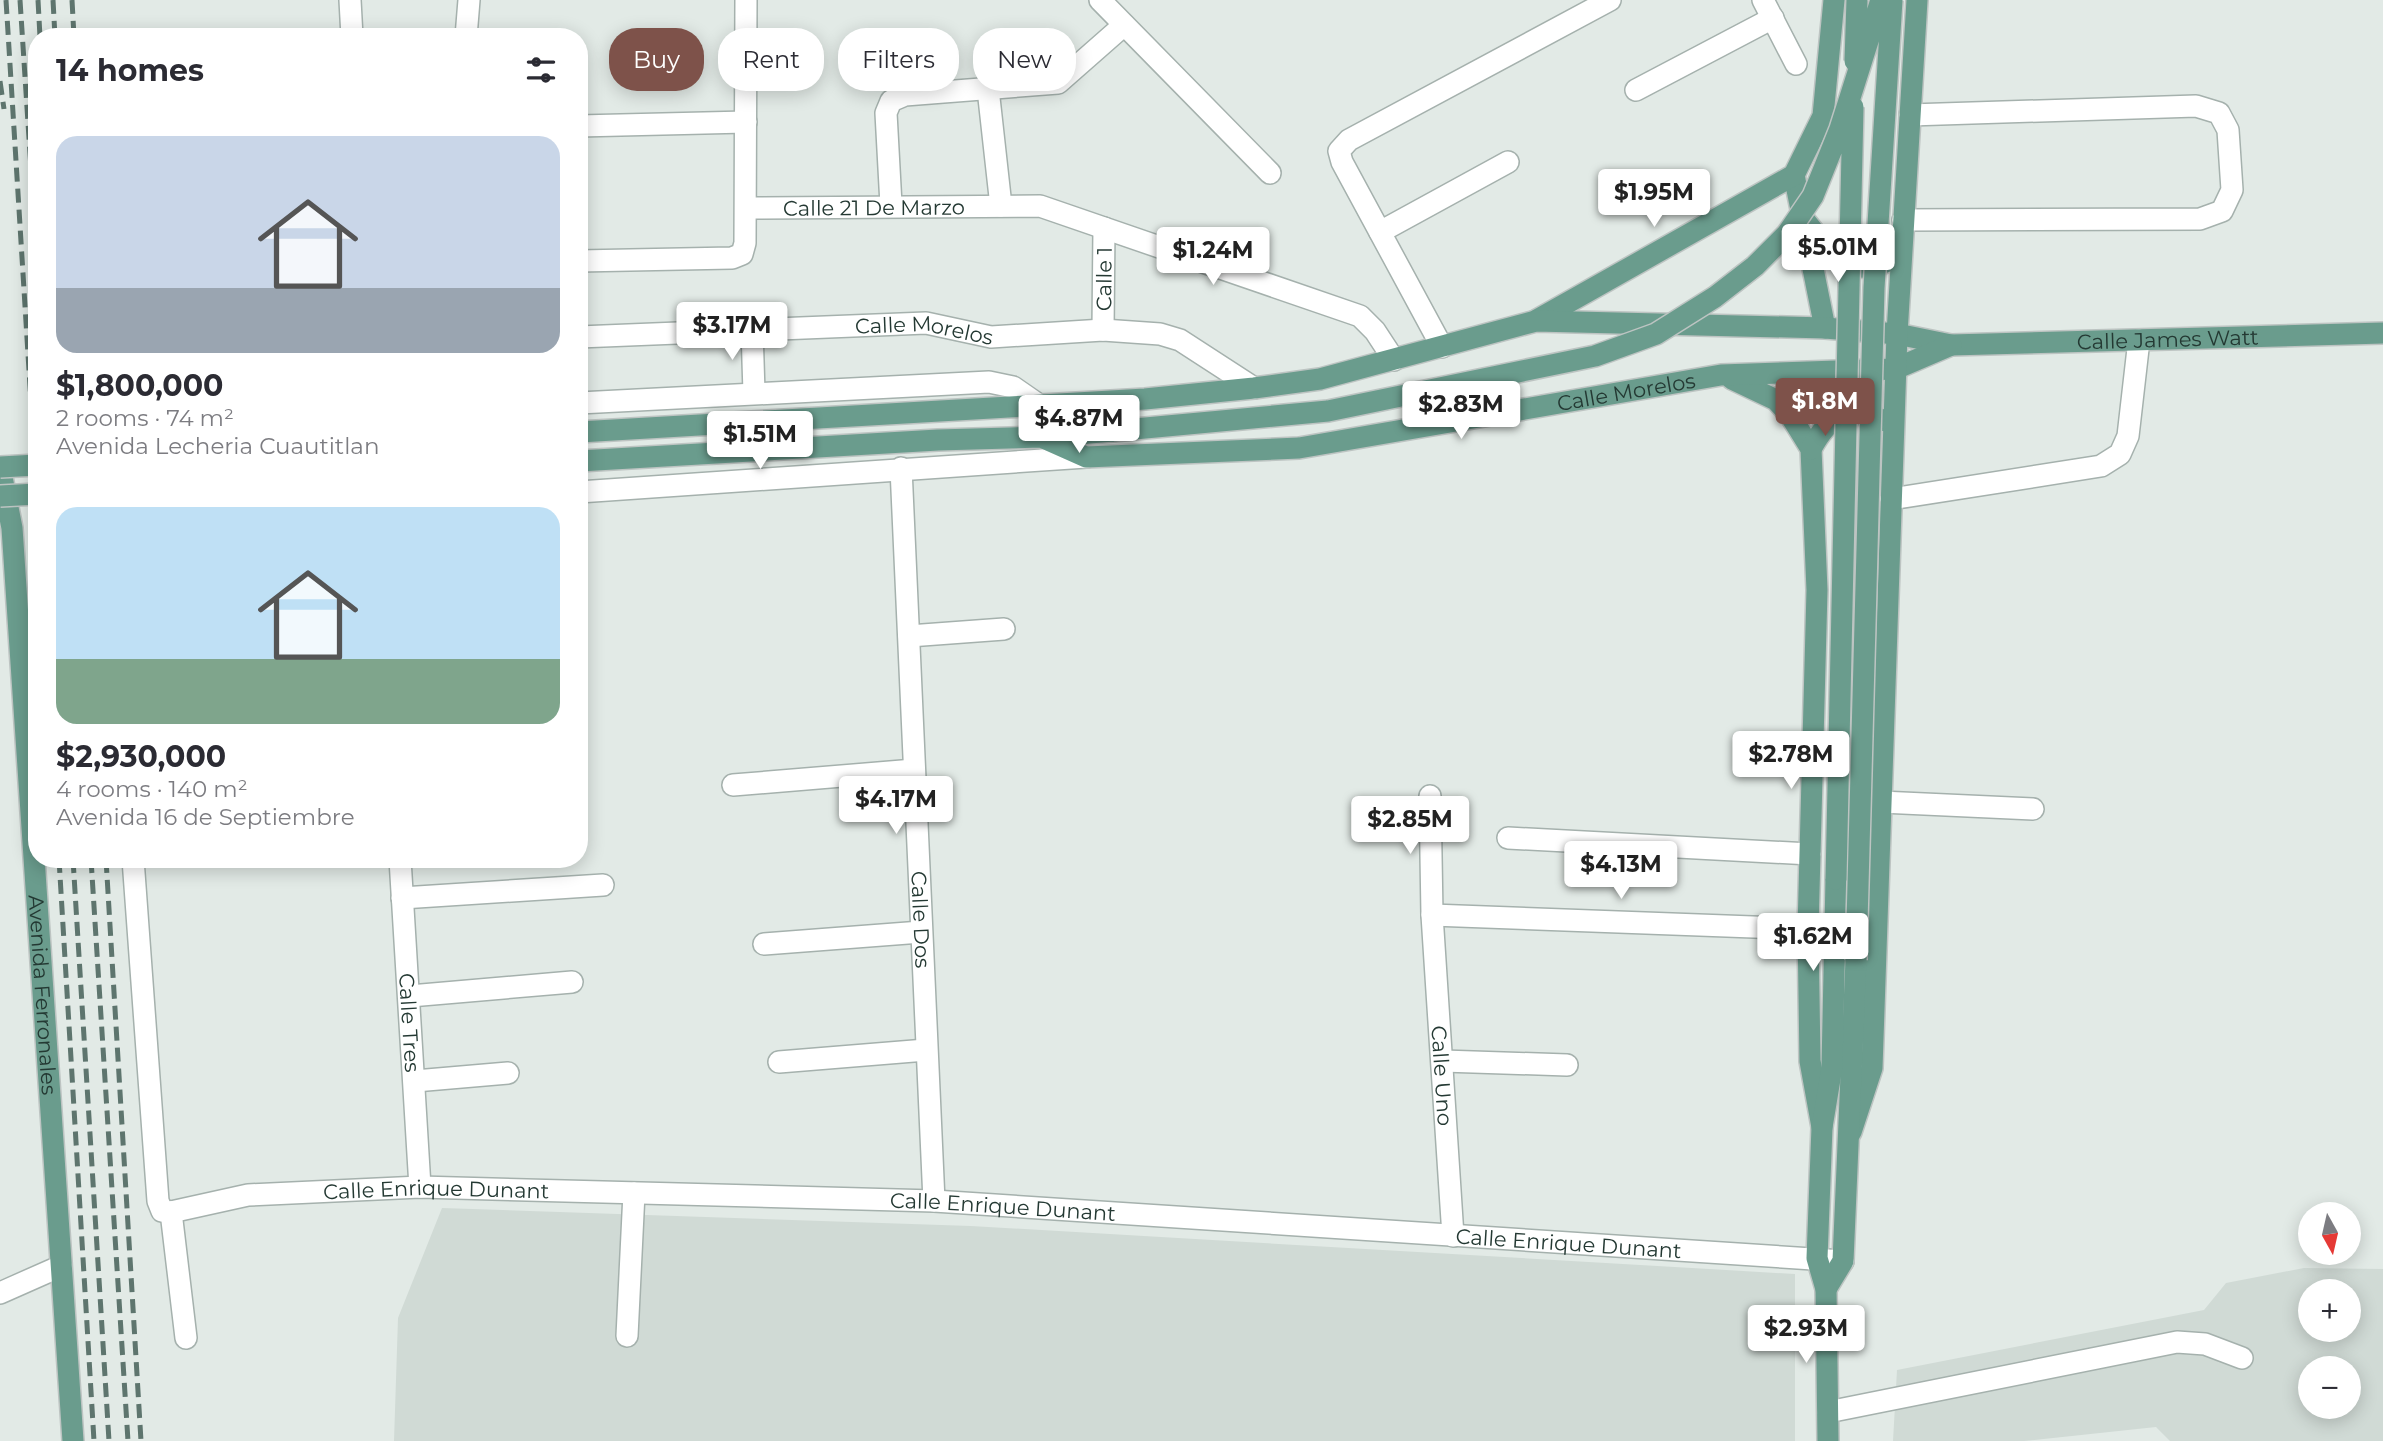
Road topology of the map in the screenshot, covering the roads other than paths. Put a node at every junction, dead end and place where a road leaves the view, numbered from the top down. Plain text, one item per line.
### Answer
1 (350, 0) edge
2 (469, 0) edge
3 (746, 0) edge
4 (1100, 0) edge
5 (1610, 0) edge
6 (1834, 0) edge
7 (1857, 0) edge
8 (1881, 0) edge
9 (1892, 0) edge
10 (1917, 0) edge
11 (1768, 9) edge
12 (1124, 24) junction
13 (352, 28) edge
14 (467, 28) edge
15 (1796, 64) dead end
16 (1076, 67) edge
17 (973, 90) edge
18 (1636, 90) dead end
19 (988, 91) edge
20 (1910, 115) junction
21 (746, 122) junction
22 (588, 125) edge
23 (1508, 162) dead end
24 (1270, 173) dead end
25 (1794, 175) junction
26 (891, 205) junction
27 (1001, 206) junction
28 (746, 208) junction
29 (1801, 216) junction
30 (1903, 220) junction
31 (1104, 228) junction
32 (1380, 232) junction
33 (1901, 254) junction
34 (588, 261) edge
35 (1535, 321) junction
36 (751, 328) junction
37 (1825, 328) junction
38 (1103, 330) junction
39 (2383, 333) edge
40 (1897, 334) junction
41 (588, 337) edge
42 (2139, 340) junction
43 (1951, 345) junction
44 (1442, 347) junction
45 (1394, 360) junction
46 (1895, 369) junction
47 (1721, 375) junction
48 (1254, 388) junction
49 (754, 393) junction
50 (588, 402) edge
51 (1032, 405) junction
52 (1893, 423) junction
53 (588, 431) edge
54 (1035, 437) junction
55 (1811, 449) junction
56 (1086, 457) junction
57 (588, 461) edge
58 (28, 465) edge
59 (0, 467) edge
60 (901, 468) junction
61 (588, 491) edge
62 (28, 494) edge
63 (0, 496) edge
64 (1891, 499) junction
65 (6, 528) edge
66 (1004, 629) dead end
67 (909, 636) junction
68 (914, 770) junction
69 (733, 785) dead end
70 (1430, 796) dead end
71 (1881, 802) junction
72 (2033, 809) dead end
73 (28, 823) edge
74 (1508, 838) dead end
75 (1810, 854) junction
76 (31, 868) edge
77 (134, 868) edge
78 (400, 868) edge
79 (603, 885) dead end
80 (402, 898) junction
81 (1432, 915) junction
82 (1808, 929) junction
83 (921, 932) junction
84 (764, 944) dead end
85 (572, 982) dead end
86 (410, 996) junction
87 (926, 1050) junction
88 (1443, 1061) junction
89 (779, 1062) dead end
90 (1567, 1065) dead end
91 (508, 1073) dead end
92 (415, 1081) junction
93 (1822, 1127) junction
94 (1851, 1132) junction
95 (420, 1186) junction
96 (634, 1193) junction
97 (934, 1201) junction
98 (166, 1212) junction
99 (1453, 1236) junction
100 (1817, 1258) junction
101 (1843, 1261) junction
102 (61, 1266) junction
103 (1826, 1289) junction
104 (0, 1293) edge
105 (627, 1336) dead end
106 (186, 1338) dead end
107 (2242, 1358) dead end
108 (1828, 1412) junction
109 (72, 1441) edge
110 (1828, 1441) edge

1 - 13 street
2 - 14 street
3 - 21 street
4 - 12 street
5 - 32 street
6 - 25 main road
7 - 93 main road, bridge
8 - 54 main road, bridge
9 - 94 main road, bridge
10 - 20 main road
11 - 15 street
11 - 18 street
12 - 16 street
12 - 24 street
17 - 26 street
19 - 27 street
20 - 30 main road
20 - 30 street
21 - 22 street
21 - 28 street
23 - 32 street
25 - 29 main road
25 - 35 main road
26 - 27 street, Calle 21 De Marzo
26 - 28 street, Calle 21 De Marzo
27 - 31 street, Calle 21 De Marzo
28 - 34 street
29 - 33 main road
29 - 37 main road
30 - 33 main road
31 - 38 street, Calle 1
31 - 45 street, Calle 21 De Marzo
32 - 44 street
33 - 40 main road
35 - 37 main road
35 - 44 main road
36 - 38 street, Calle Morelos
36 - 41 street, Calle Morelos
36 - 49 street
37 - 40 main road
38 - 48 street, Calle Morelos
39 - 42 main road, Calle James Watt
40 - 43 main road, Calle James Watt
40 - 46 main road
42 - 43 main road, Calle James Watt
42 - 64 street
43 - 46 main road, Calle James Watt
44 - 45 main road
45 - 48 main road
46 - 47 main road, Calle Morelos
46 - 52 main road
47 - 55 main road
47 - 56 main road, Calle Morelos
48 - 51 main road
49 - 50 street
49 - 51 street
51 - 53 main road
52 - 55 main road
52 - 64 main road
54 - 56 main road, Calle Morelos
54 - 57 main road
55 - 75 main road
56 - 60 street
58 - 59 main road, bridge
59 - 65 main road, Avenida Ferronales
60 - 61 street
60 - 67 street, Calle Dos
62 - 63 main road, bridge
64 - 71 main road
65 - 73 main road, Avenida Ferronales
66 - 67 street
67 - 68 street, Calle Dos
68 - 69 street
68 - 83 street, Calle Dos
70 - 81 street, Calle Uno
71 - 72 street
71 - 94 main road
74 - 75 street
75 - 82 main road
76 - 102 main road, Avenida Ferronales
77 - 98 street
78 - 80 street, Calle Tres
79 - 80 street
80 - 86 street, Calle Tres
81 - 82 street
81 - 88 street, Calle Uno
82 - 93 main road
83 - 84 street
83 - 87 street, Calle Dos
85 - 86 street
86 - 92 street, Calle Tres
87 - 89 street
87 - 97 street, Calle Dos
88 - 90 street
88 - 99 street, Calle Uno
91 - 92 street
92 - 95 street, Calle Tres
93 - 100 main road
94 - 101 main road
95 - 96 street, Calle Enrique Dunant
95 - 98 street, Calle Enrique Dunant
96 - 97 street, Calle Enrique Dunant
96 - 105 street
97 - 99 street, Calle Enrique Dunant
98 - 106 street
99 - 100 street, Calle Enrique Dunant
100 - 101 street, Calle Enrique Dunant
100 - 103 main road
101 - 103 main road
102 - 104 street
102 - 109 main road, Avenida Ferronales
103 - 108 main road
107 - 108 street
108 - 110 main road

